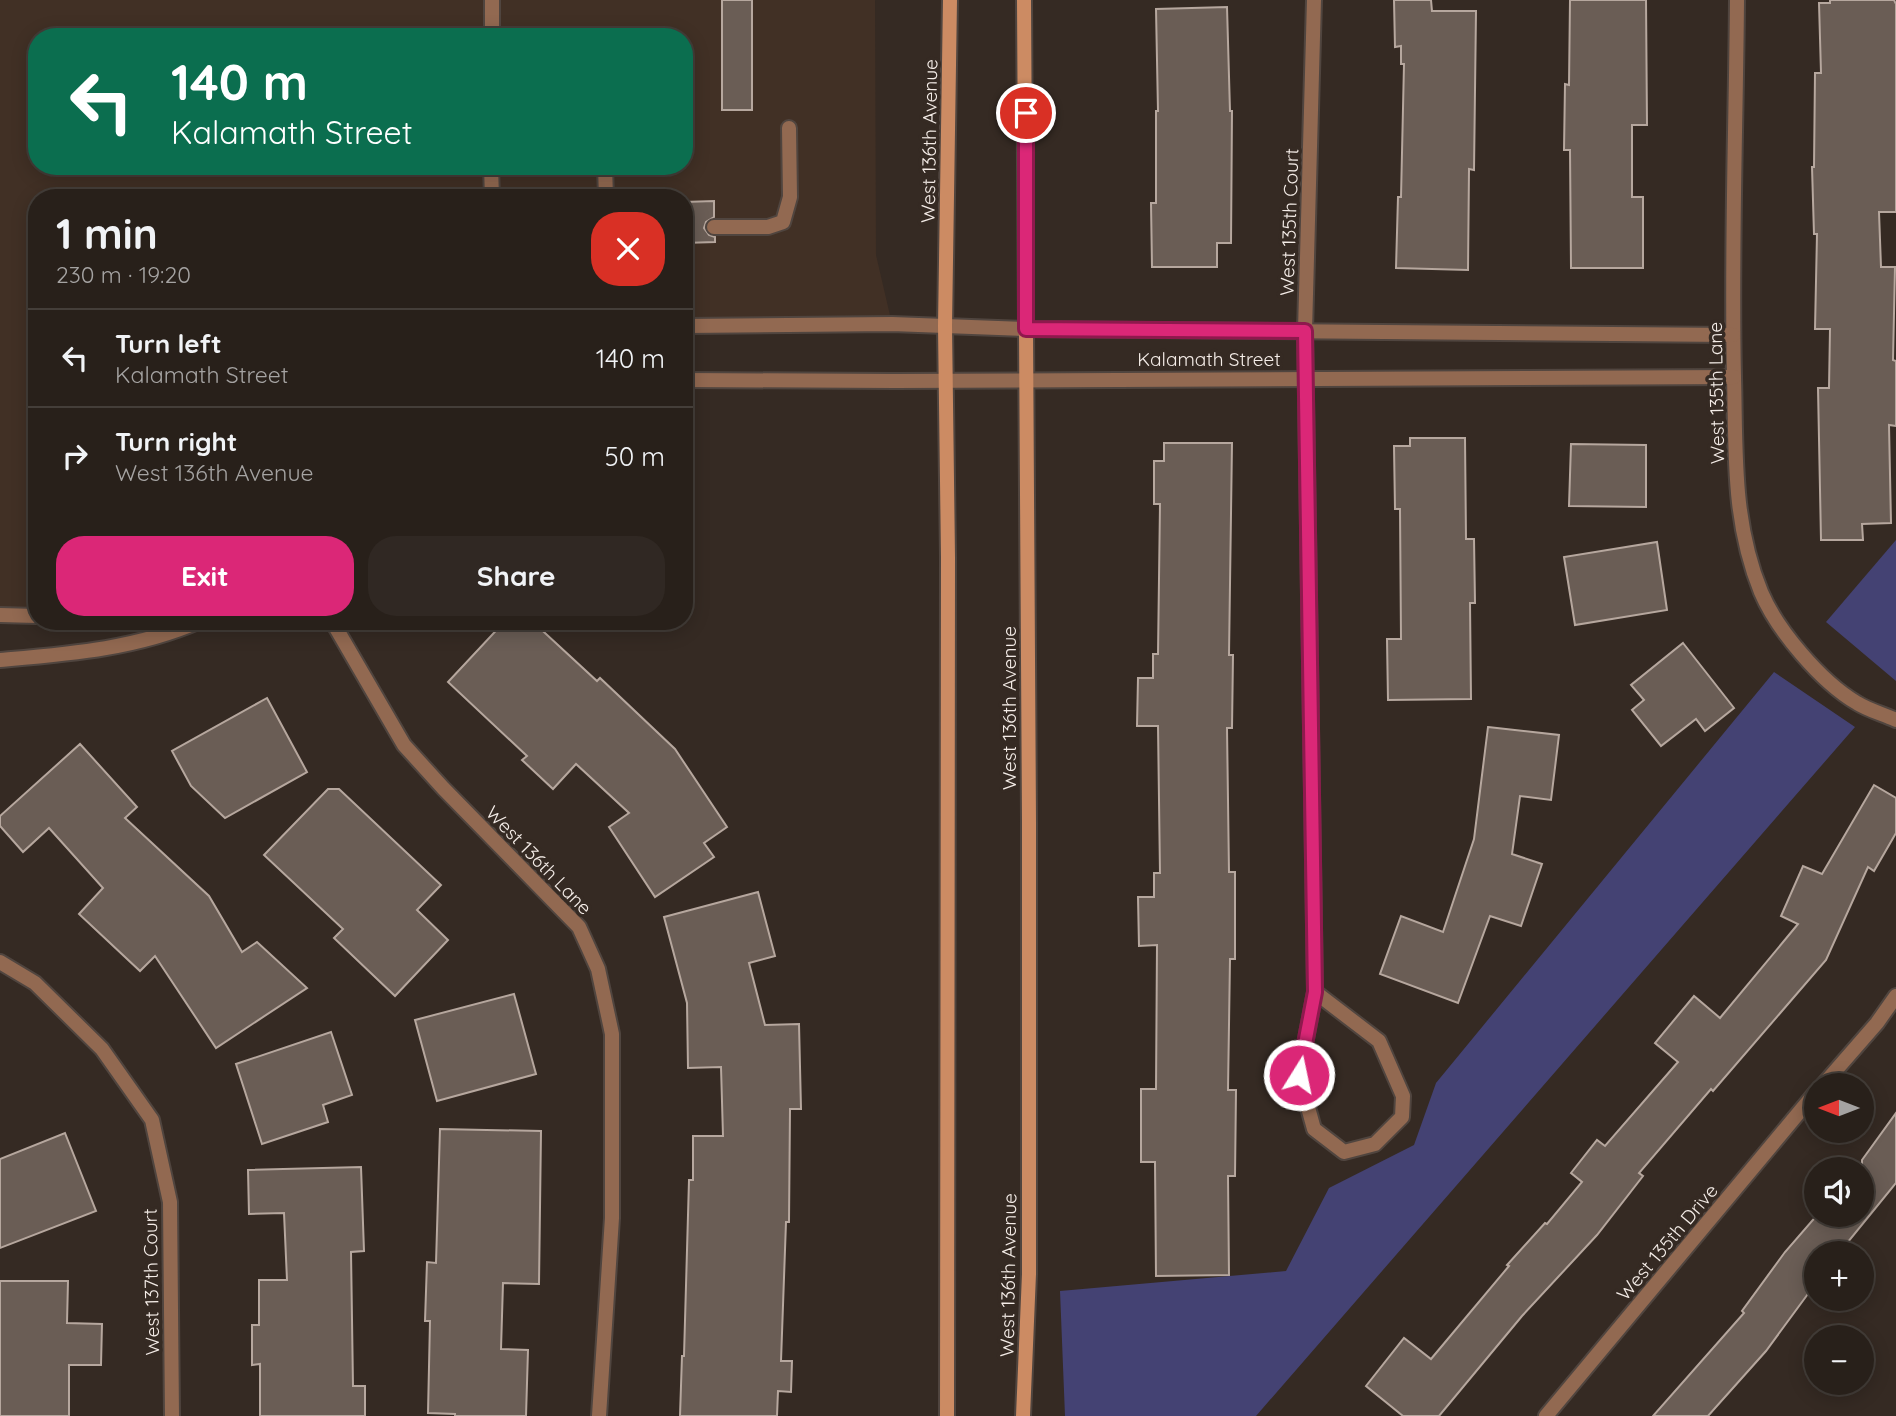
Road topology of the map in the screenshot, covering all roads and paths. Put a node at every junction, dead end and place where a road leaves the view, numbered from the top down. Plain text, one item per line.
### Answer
1 (492, 0) edge
2 (950, 0) edge
3 (1024, 0) edge
4 (1314, 0) edge
5 (1737, 0) edge
6 (492, 28) edge
7 (789, 128) dead end
8 (714, 227) dead end
9 (693, 326) edge
10 (945, 326) junction
11 (1026, 329) junction
12 (1305, 331) junction
13 (1733, 335) junction
14 (1734, 377) junction
15 (1306, 378) junction
16 (693, 380) edge
17 (1026, 380) junction
18 (946, 381) junction
19 (0, 615) edge
20 (28, 616) edge
21 (180, 630) edge
22 (337, 630) edge
23 (0, 660) edge
24 (1896, 720) edge
25 (0, 962) edge
26 (1315, 992) junction
27 (1896, 996) edge
28 (1833, 1073) edge
29 (1804, 1106) edge
30 (172, 1416) edge
31 (599, 1416) edge
32 (947, 1416) edge
33 (1023, 1416) edge
34 (1546, 1416) edge

1 - 6 street
2 - 10 main road, West 136th Avenue
3 - 11 main road, West 136th Avenue
4 - 12 street, West 135th Court
5 - 13 street, West 135th Lane
7 - 8 street
9 - 10 street, Kalamath Street
10 - 11 street, Kalamath Street
10 - 18 main road, West 136th Avenue
11 - 12 street, Kalamath Street
11 - 17 main road, West 136th Avenue
12 - 13 street, Kalamath Street
12 - 15 street, West 135th Court
13 - 14 street, West 135th Lane
14 - 15 street, Kalamath Street
14 - 24 street, West 135th Lane
15 - 17 street, Kalamath Street
15 - 26 street, West 135th Court
16 - 18 street, Kalamath Street
17 - 18 street, Kalamath Street
17 - 33 main road, West 136th Avenue
18 - 32 main road, West 136th Avenue
19 - 20 street
21 - 23 street
22 - 31 street, West 136th Lane
25 - 30 street, West 137th Court
26 - 26 street, West 135th Court
27 - 28 street
29 - 34 street, West 135th Drive

